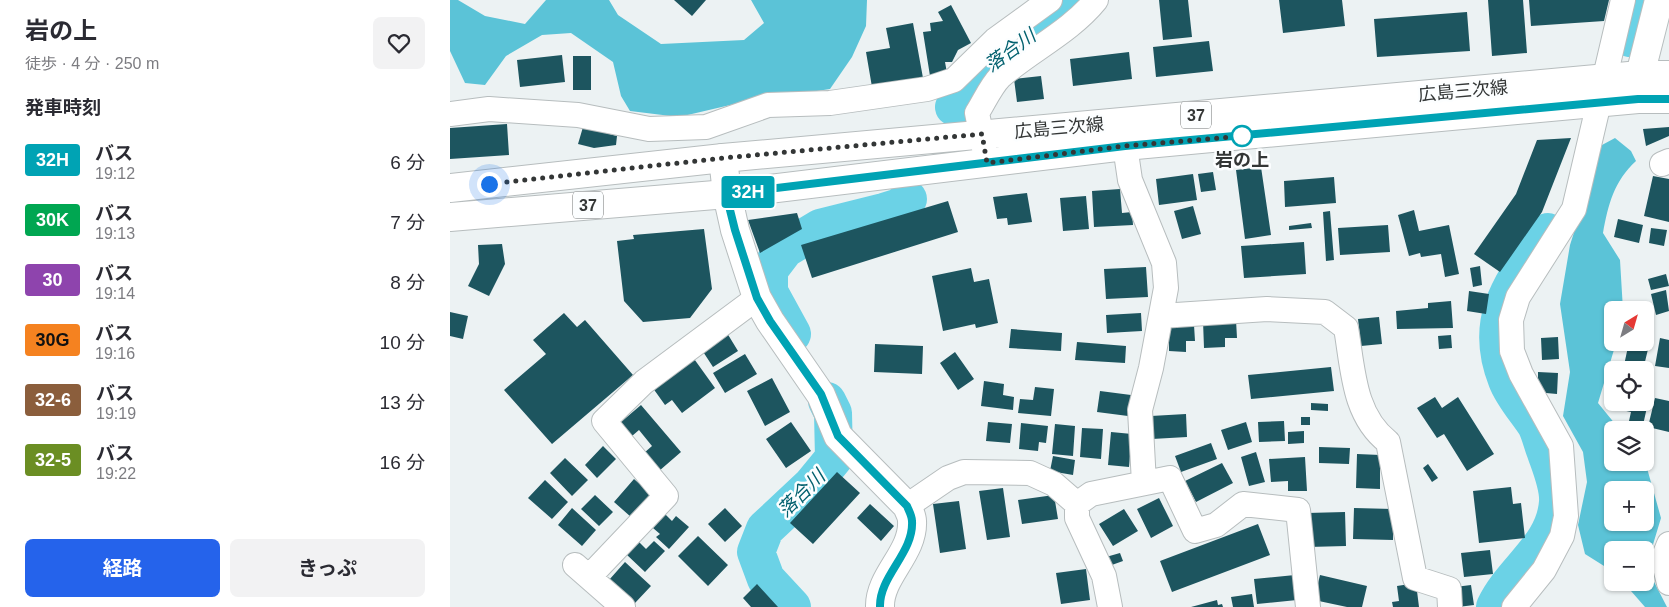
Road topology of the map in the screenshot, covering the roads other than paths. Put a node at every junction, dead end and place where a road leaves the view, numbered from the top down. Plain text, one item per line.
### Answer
1 (1050, 0) edge
2 (1096, 0) edge
3 (1623, 0) edge
4 (1660, 0) edge
5 (1669, 75) edge
6 (1639, 87) junction
7 (1602, 91) junction
8 (1669, 99) edge
9 (450, 114) edge
10 (982, 134) junction
11 (1125, 146) junction
12 (723, 158) junction
13 (987, 163) junction
14 (450, 188) edge
15 (726, 194) junction
16 (450, 217) edge
17 (757, 298) junction
18 (1161, 316) junction
19 (1144, 483) junction
20 (1077, 504) junction
21 (907, 506) junction
22 (1669, 544) edge
23 (1669, 583) edge
24 (877, 606) edge
25 (623, 607) edge
26 (1110, 607) edge
27 (1308, 607) edge
28 (1450, 607) edge
29 (1514, 607) edge

1 - 9 street
2 - 10 street
3 - 7 street
4 - 6 main road
5 - 6 main road, 広島三次線 / 37
6 - 7 main road, 広島三次線 / 37
6 - 8 main road, 広島三次線 / 37
7 - 10 main road, 広島三次線 / 37
7 - 11 main road, 広島三次線 / 37
7 - 29 street
10 - 12 main road, 広島三次線 / 37
10 - 13 street
11 - 13 main road, 広島三次線 / 37
11 - 18 street
12 - 14 main road, 広島三次線 / 37
12 - 15 main road
13 - 15 main road, 広島三次線 / 37
15 - 16 main road, 広島三次線 / 37
15 - 17 main road
17 - 21 main road
17 - 25 street
18 - 19 street
18 - 28 street
19 - 20 street
19 - 27 street
20 - 21 street
20 - 26 street
21 - 24 main road
22 - 23 street

